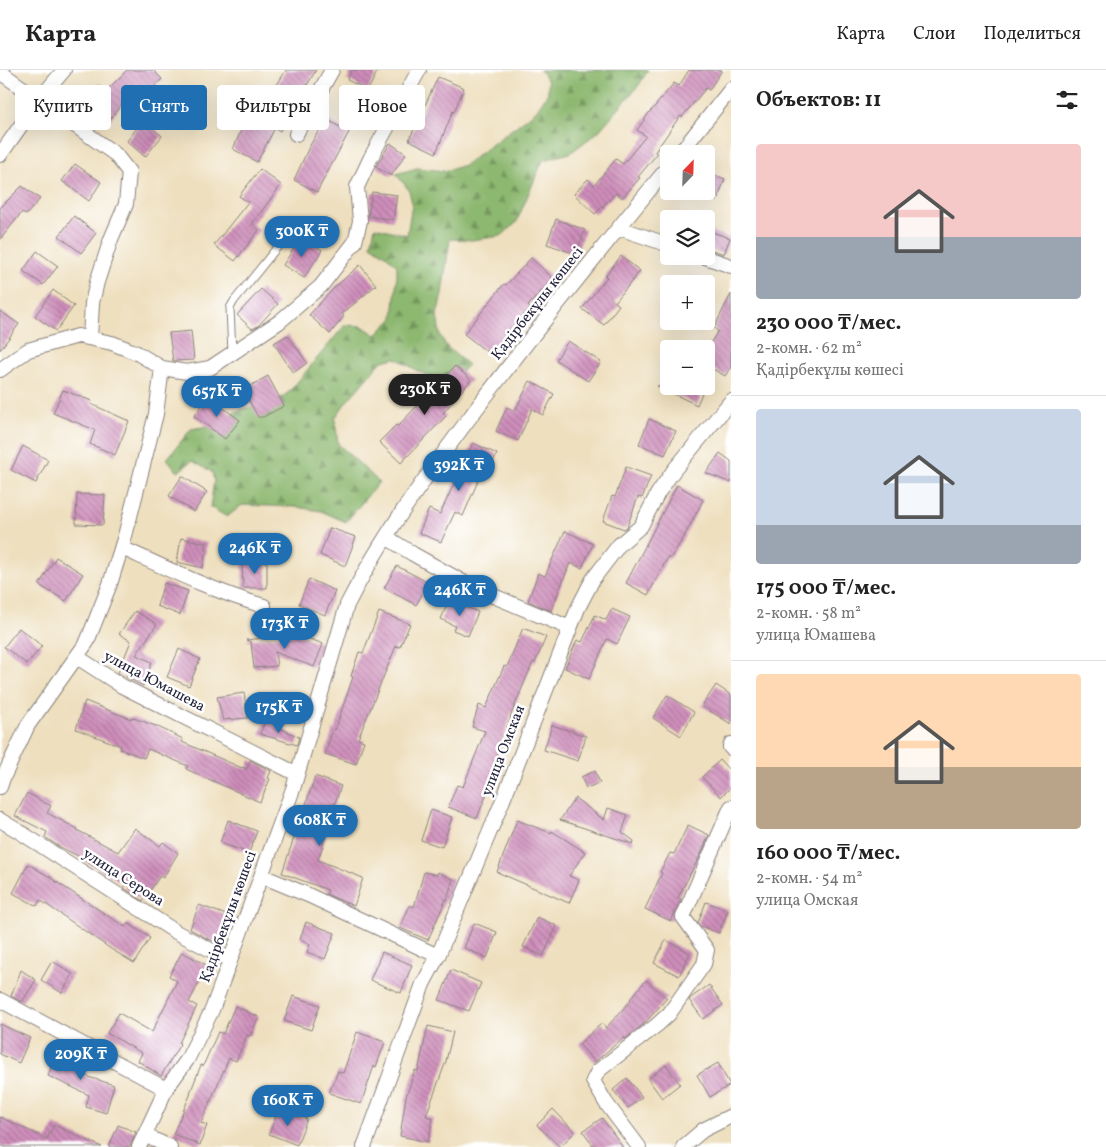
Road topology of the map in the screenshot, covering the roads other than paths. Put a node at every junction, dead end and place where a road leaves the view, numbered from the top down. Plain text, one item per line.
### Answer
1 (64, 70) edge
2 (332, 70) edge
3 (419, 70) edge
4 (0, 72) edge
5 (18, 85) edge
6 (52, 85) edge
7 (731, 89) edge
8 (18, 130) edge
9 (81, 130) edge
10 (296, 134) dead end
11 (685, 145) edge
12 (0, 155) edge
13 (660, 177) edge
14 (619, 228) junction
15 (283, 240) dead end
16 (660, 242) edge
17 (715, 260) edge
18 (731, 266) edge
19 (90, 338) junction
20 (232, 354) junction
21 (162, 368) junction
22 (0, 370) edge
23 (731, 401) edge
24 (386, 537) junction
25 (122, 548) junction
26 (264, 606) dead end
27 (570, 628) junction
28 (77, 657) junction
29 (731, 744) edge
30 (731, 748) edge
31 (297, 774) junction
32 (0, 787) edge
33 (731, 807) edge
34 (0, 820) edge
35 (262, 876) junction
36 (438, 956) junction
37 (230, 960) junction
38 (0, 1000) edge
39 (166, 1088) junction
40 (731, 1116) edge
41 (142, 1141) edge
42 (170, 1147) edge
43 (364, 1147) edge
44 (639, 1147) edge
45 (683, 1147) edge

1 - 6 street
2 - 10 street
3 - 20 street
4 - 5 street
7 - 11 street
8 - 12 street
9 - 19 street
13 - 14 street, Қадірбекұлы көшесі
14 - 16 street
14 - 24 street, Қадірбекұлы көшесі
15 - 20 lane
17 - 18 street
19 - 21 street
19 - 22 street
20 - 21 street
21 - 25 street
23 - 27 street, улица Омская
24 - 27 street
24 - 31 street, Қадірбекұлы көшесі
25 - 26 street
25 - 28 street
27 - 36 street, улица Омская
28 - 31 street, улица Юмашева
28 - 32 street
29 - 30 street
31 - 35 street, Қадірбекұлы көшесі
33 - 44 street
34 - 37 street, улица Серова
35 - 36 street
35 - 37 street, Қадірбекұлы көшесі
36 - 43 street, улица Омская
37 - 39 street, Қадірбекұлы көшесі
38 - 39 street
39 - 41 street, Қадірбекұлы көшесі
40 - 45 street
41 - 42 street

